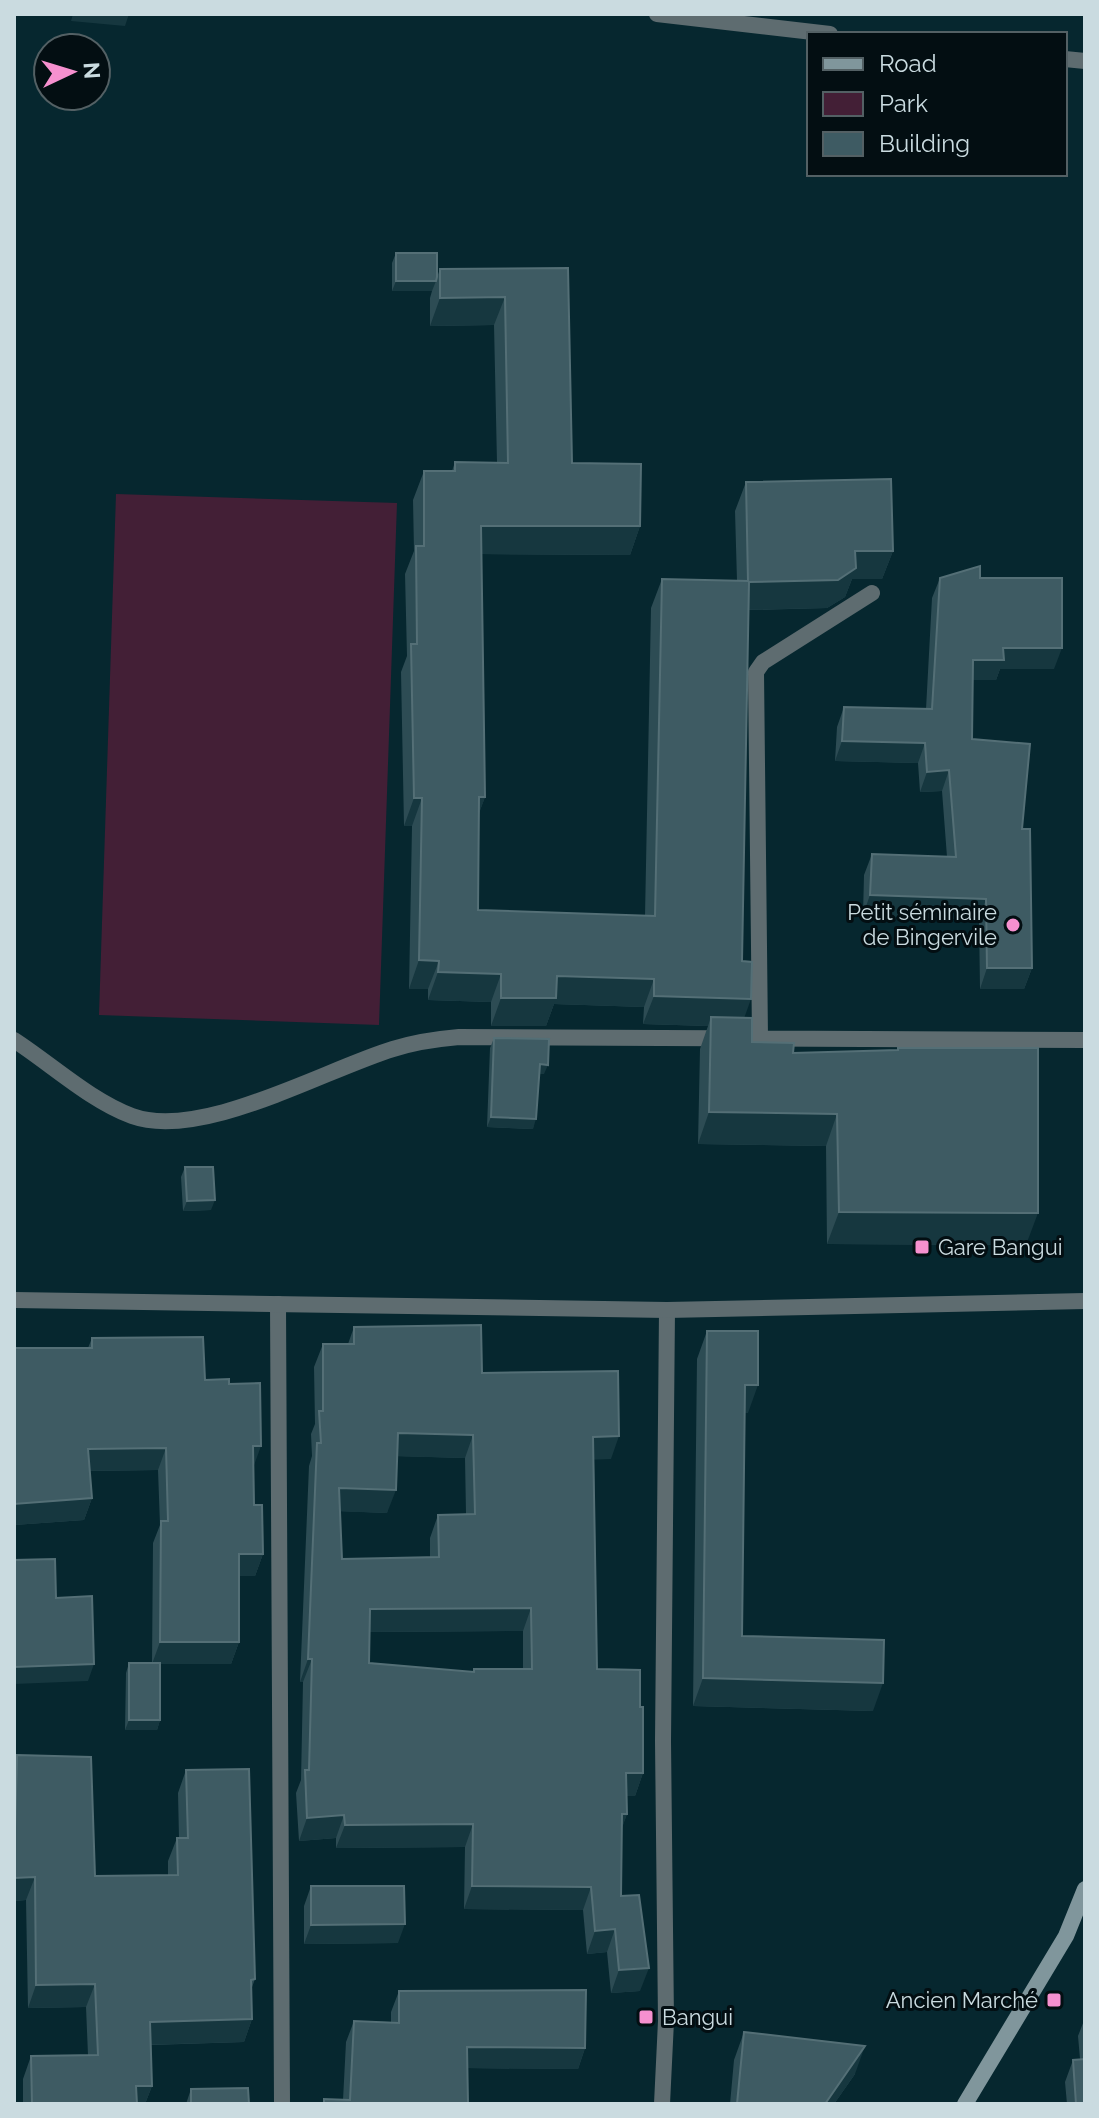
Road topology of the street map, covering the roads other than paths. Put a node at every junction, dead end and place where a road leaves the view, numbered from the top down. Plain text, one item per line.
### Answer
1 (657, 14) edge
2 (745, 19) edge
3 (819, 32) edge
4 (872, 593) dead end
5 (760, 1038) junction
6 (14, 1040) edge
7 (1085, 1040) edge
8 (14, 1300) edge
9 (1085, 1301) edge
10 (278, 1304) junction
11 (667, 1310) junction
12 (1085, 1889) edge
13 (282, 2104) edge
14 (662, 2104) edge
15 (965, 2104) edge

1 - 2 street
2 - 3 street
4 - 5 street
5 - 6 street
5 - 7 street
8 - 10 street
9 - 11 street
10 - 11 street
10 - 13 street
11 - 14 street
12 - 15 main road

